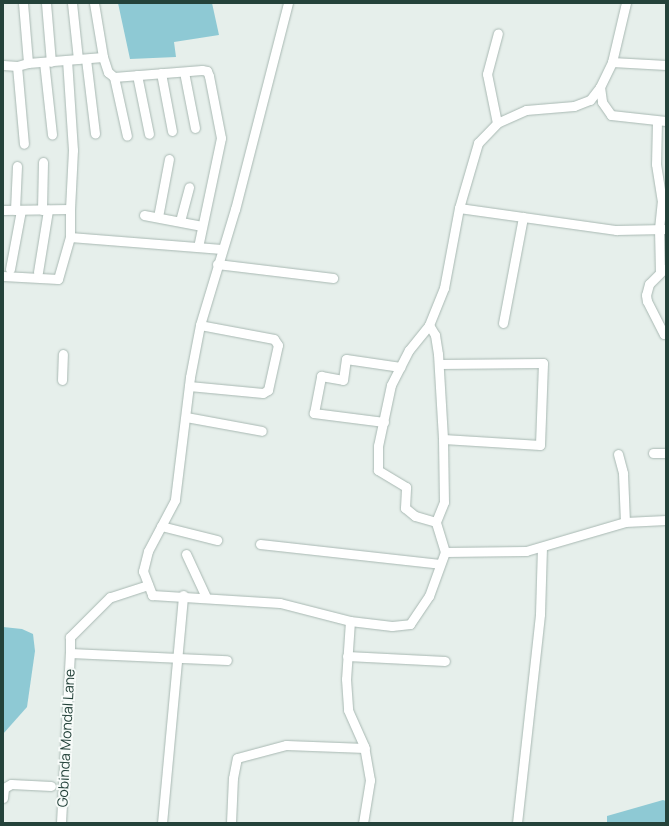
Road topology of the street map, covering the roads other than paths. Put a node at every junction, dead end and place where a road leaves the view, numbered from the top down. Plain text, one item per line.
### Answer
1 (23, 3) edge
2 (46, 3) edge
3 (72, 3) edge
4 (94, 3) edge
5 (288, 3) edge
6 (626, 3) edge
7 (498, 33) dead end
8 (103, 57) junction
9 (82, 59) junction
10 (67, 60) junction
11 (28, 62) junction
12 (47, 62) junction
13 (612, 62) junction
14 (3, 65) edge
15 (666, 65) edge
16 (17, 66) junction
17 (184, 72) junction
18 (161, 73) junction
19 (137, 75) junction
20 (114, 77) junction
21 (600, 87) junction
22 (662, 121) edge
23 (497, 123) junction
24 (195, 128) dead end
25 (172, 131) dead end
26 (95, 133) dead end
27 (52, 134) dead end
28 (149, 134) dead end
29 (127, 136) dead end
30 (24, 144) dead end
31 (169, 159) dead end
32 (43, 162) dead end
33 (17, 166) dead end
34 (189, 187) dead end
35 (459, 208) junction
36 (3, 210) edge
37 (18, 210) junction
38 (45, 210) junction
39 (70, 210) junction
40 (144, 215) dead end
41 (158, 217) junction
42 (523, 217) junction
43 (180, 221) junction
44 (202, 226) junction
45 (662, 229) edge
46 (70, 237) junction
47 (198, 246) junction
48 (222, 249) junction
49 (217, 264) junction
50 (10, 269) dead end
51 (663, 270) edge
52 (38, 272) dead end
53 (3, 276) edge
54 (333, 278) dead end
55 (503, 324) dead end
56 (429, 325) junction
57 (200, 326) junction
58 (666, 333) edge
59 (63, 354) dead end
60 (439, 364) junction
61 (400, 367) junction
62 (62, 380) dead end
63 (189, 386) junction
64 (186, 417) junction
65 (384, 422) junction
66 (262, 431) dead end
67 (443, 439) junction
68 (653, 453) dead end
69 (666, 453) edge
70 (618, 454) dead end
71 (666, 520) edge
72 (436, 522) junction
73 (625, 522) junction
74 (161, 526) junction
75 (217, 540) dead end
76 (260, 544) dead end
77 (542, 547) junction
78 (445, 552) junction
79 (186, 554) dead end
80 (440, 564) junction
81 (148, 585) junction
82 (183, 595) junction
83 (206, 597) junction
84 (350, 622) junction
85 (70, 653) junction
86 (347, 656) junction
87 (179, 657) junction
88 (227, 660) dead end
89 (445, 661) dead end
90 (365, 748) junction
91 (51, 786) dead end
92 (3, 798) edge
93 (62, 823) edge
94 (162, 823) edge
95 (231, 823) edge
96 (364, 823) edge
97 (517, 823) edge

1 - 11 street
2 - 12 street
3 - 9 street
4 - 8 street
5 - 48 street
6 - 13 street
7 - 23 street
8 - 9 street
8 - 20 street
9 - 10 street
9 - 26 street
10 - 12 street
10 - 39 street
11 - 12 street
11 - 16 street
12 - 27 street
13 - 15 street
13 - 21 street
14 - 16 street
16 - 30 street
17 - 18 street
17 - 24 street
17 - 44 street
18 - 19 street
18 - 25 street
19 - 20 street
19 - 28 street
20 - 29 street
21 - 22 street
21 - 23 street
22 - 45 street
23 - 35 street
31 - 41 street
32 - 38 street
33 - 37 street
34 - 43 street
35 - 42 street
35 - 56 street
36 - 37 street
37 - 38 street
37 - 50 street
38 - 39 street
38 - 52 street
39 - 46 street
40 - 41 street
41 - 43 street
42 - 45 street
42 - 55 street
43 - 44 street
44 - 47 street
45 - 51 street
46 - 47 street
46 - 53 street
47 - 48 street
48 - 49 street
49 - 54 street
49 - 57 street
51 - 58 street
56 - 60 street
56 - 61 street
57 - 63 street
57 - 63 street
59 - 62 street
60 - 67 street
60 - 67 street
61 - 65 street
61 - 65 street
63 - 64 street
64 - 66 street
64 - 74 street
65 - 72 street
67 - 72 street
68 - 69 street
70 - 73 street
71 - 73 street
72 - 78 street
73 - 77 street
74 - 75 street
74 - 81 street
76 - 80 street
77 - 78 street
77 - 97 street
78 - 80 street
79 - 83 street
80 - 84 street
81 - 82 street
81 - 85 street, Gobinda Mondal Lane
82 - 83 street
82 - 87 street
83 - 84 street
84 - 86 street
85 - 87 street
85 - 93 street, Gobinda Mondal Lane
86 - 89 street
86 - 90 street
87 - 88 street
87 - 94 street
90 - 95 street
90 - 96 street
91 - 92 street

